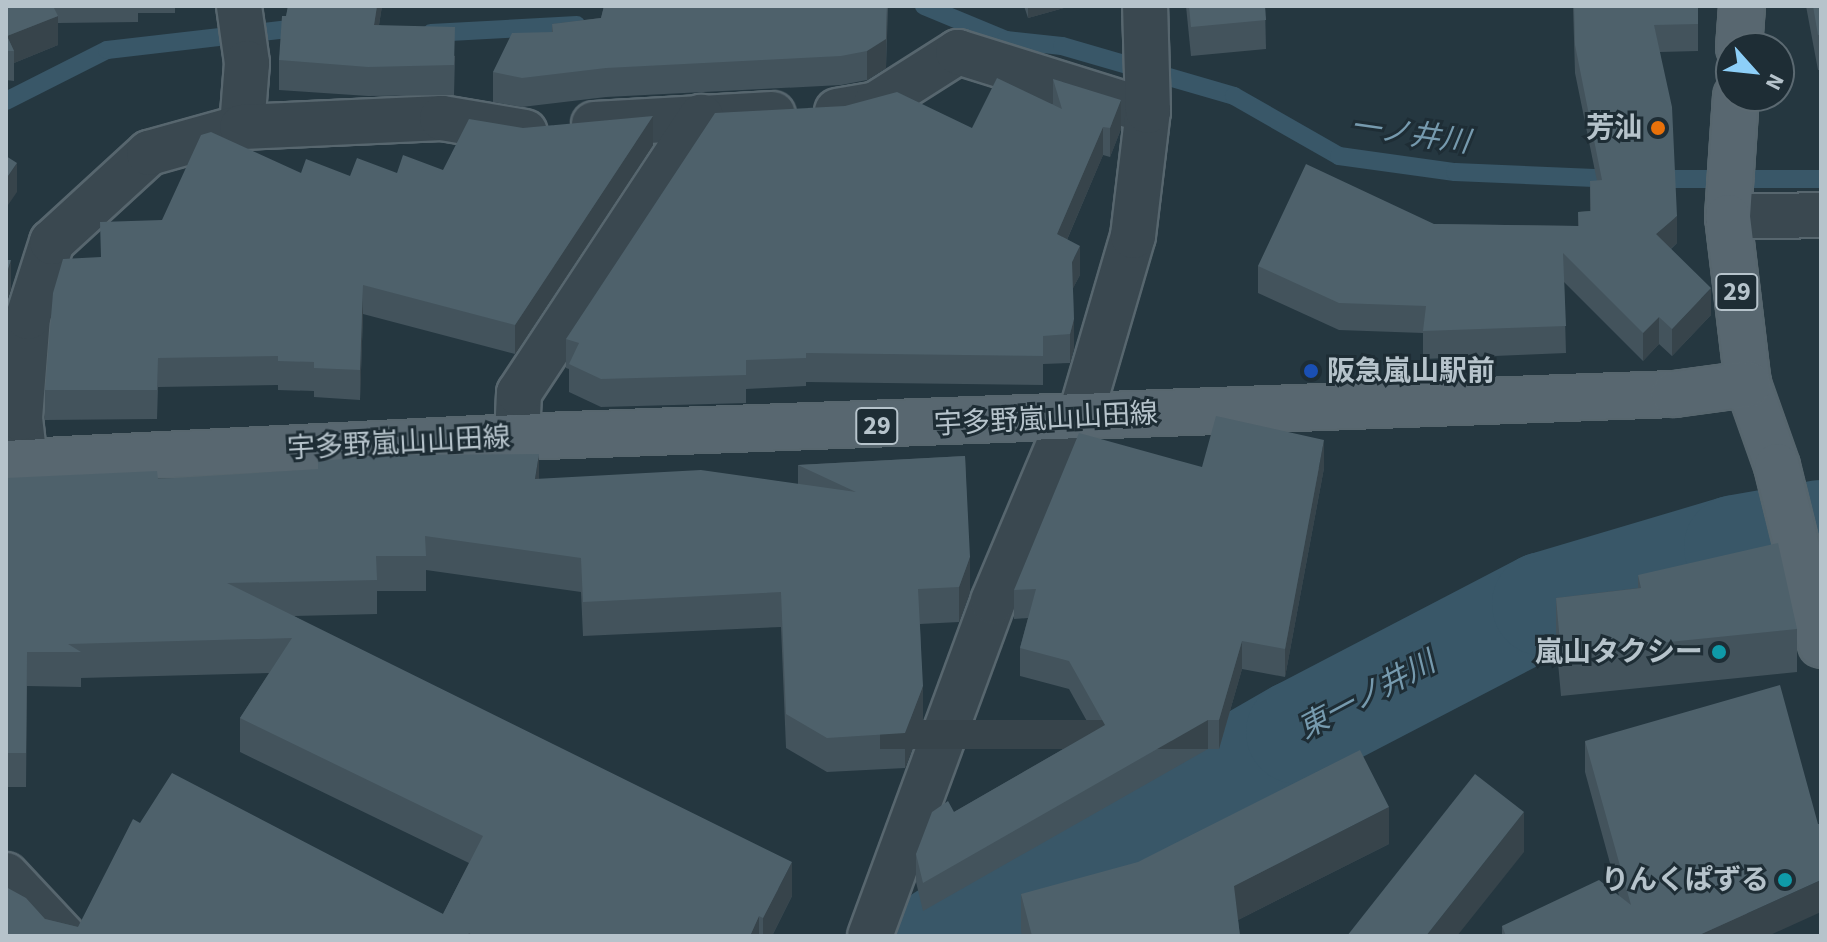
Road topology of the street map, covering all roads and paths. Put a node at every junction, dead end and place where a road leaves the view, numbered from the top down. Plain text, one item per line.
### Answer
1 (239, 6) edge
2 (1145, 6) edge
3 (1742, 6) edge
4 (1740, 32) edge
5 (1148, 111) junction
6 (1735, 112) edge
7 (701, 117) junction
8 (242, 127) junction
9 (1730, 193) junction
10 (1821, 215) edge
11 (1748, 384) junction
12 (1075, 418) junction
13 (517, 437) junction
14 (16, 462) edge
15 (1821, 645) edge
16 (6, 875) edge
17 (63, 936) edge
18 (870, 936) edge

1 - 8 street
2 - 5 street
3 - 4 main road
5 - 7 street
5 - 12 street
6 - 9 main road, 29
7 - 8 street
7 - 13 street
8 - 14 street
9 - 10 street
9 - 11 main road, 29
11 - 12 main road, 宇多野嵐山山田線 / 29
11 - 15 main road
12 - 13 main road, 宇多野嵐山山田線 / 29
12 - 18 street
13 - 14 main road, 宇多野嵐山山田線 / 29
16 - 17 street

